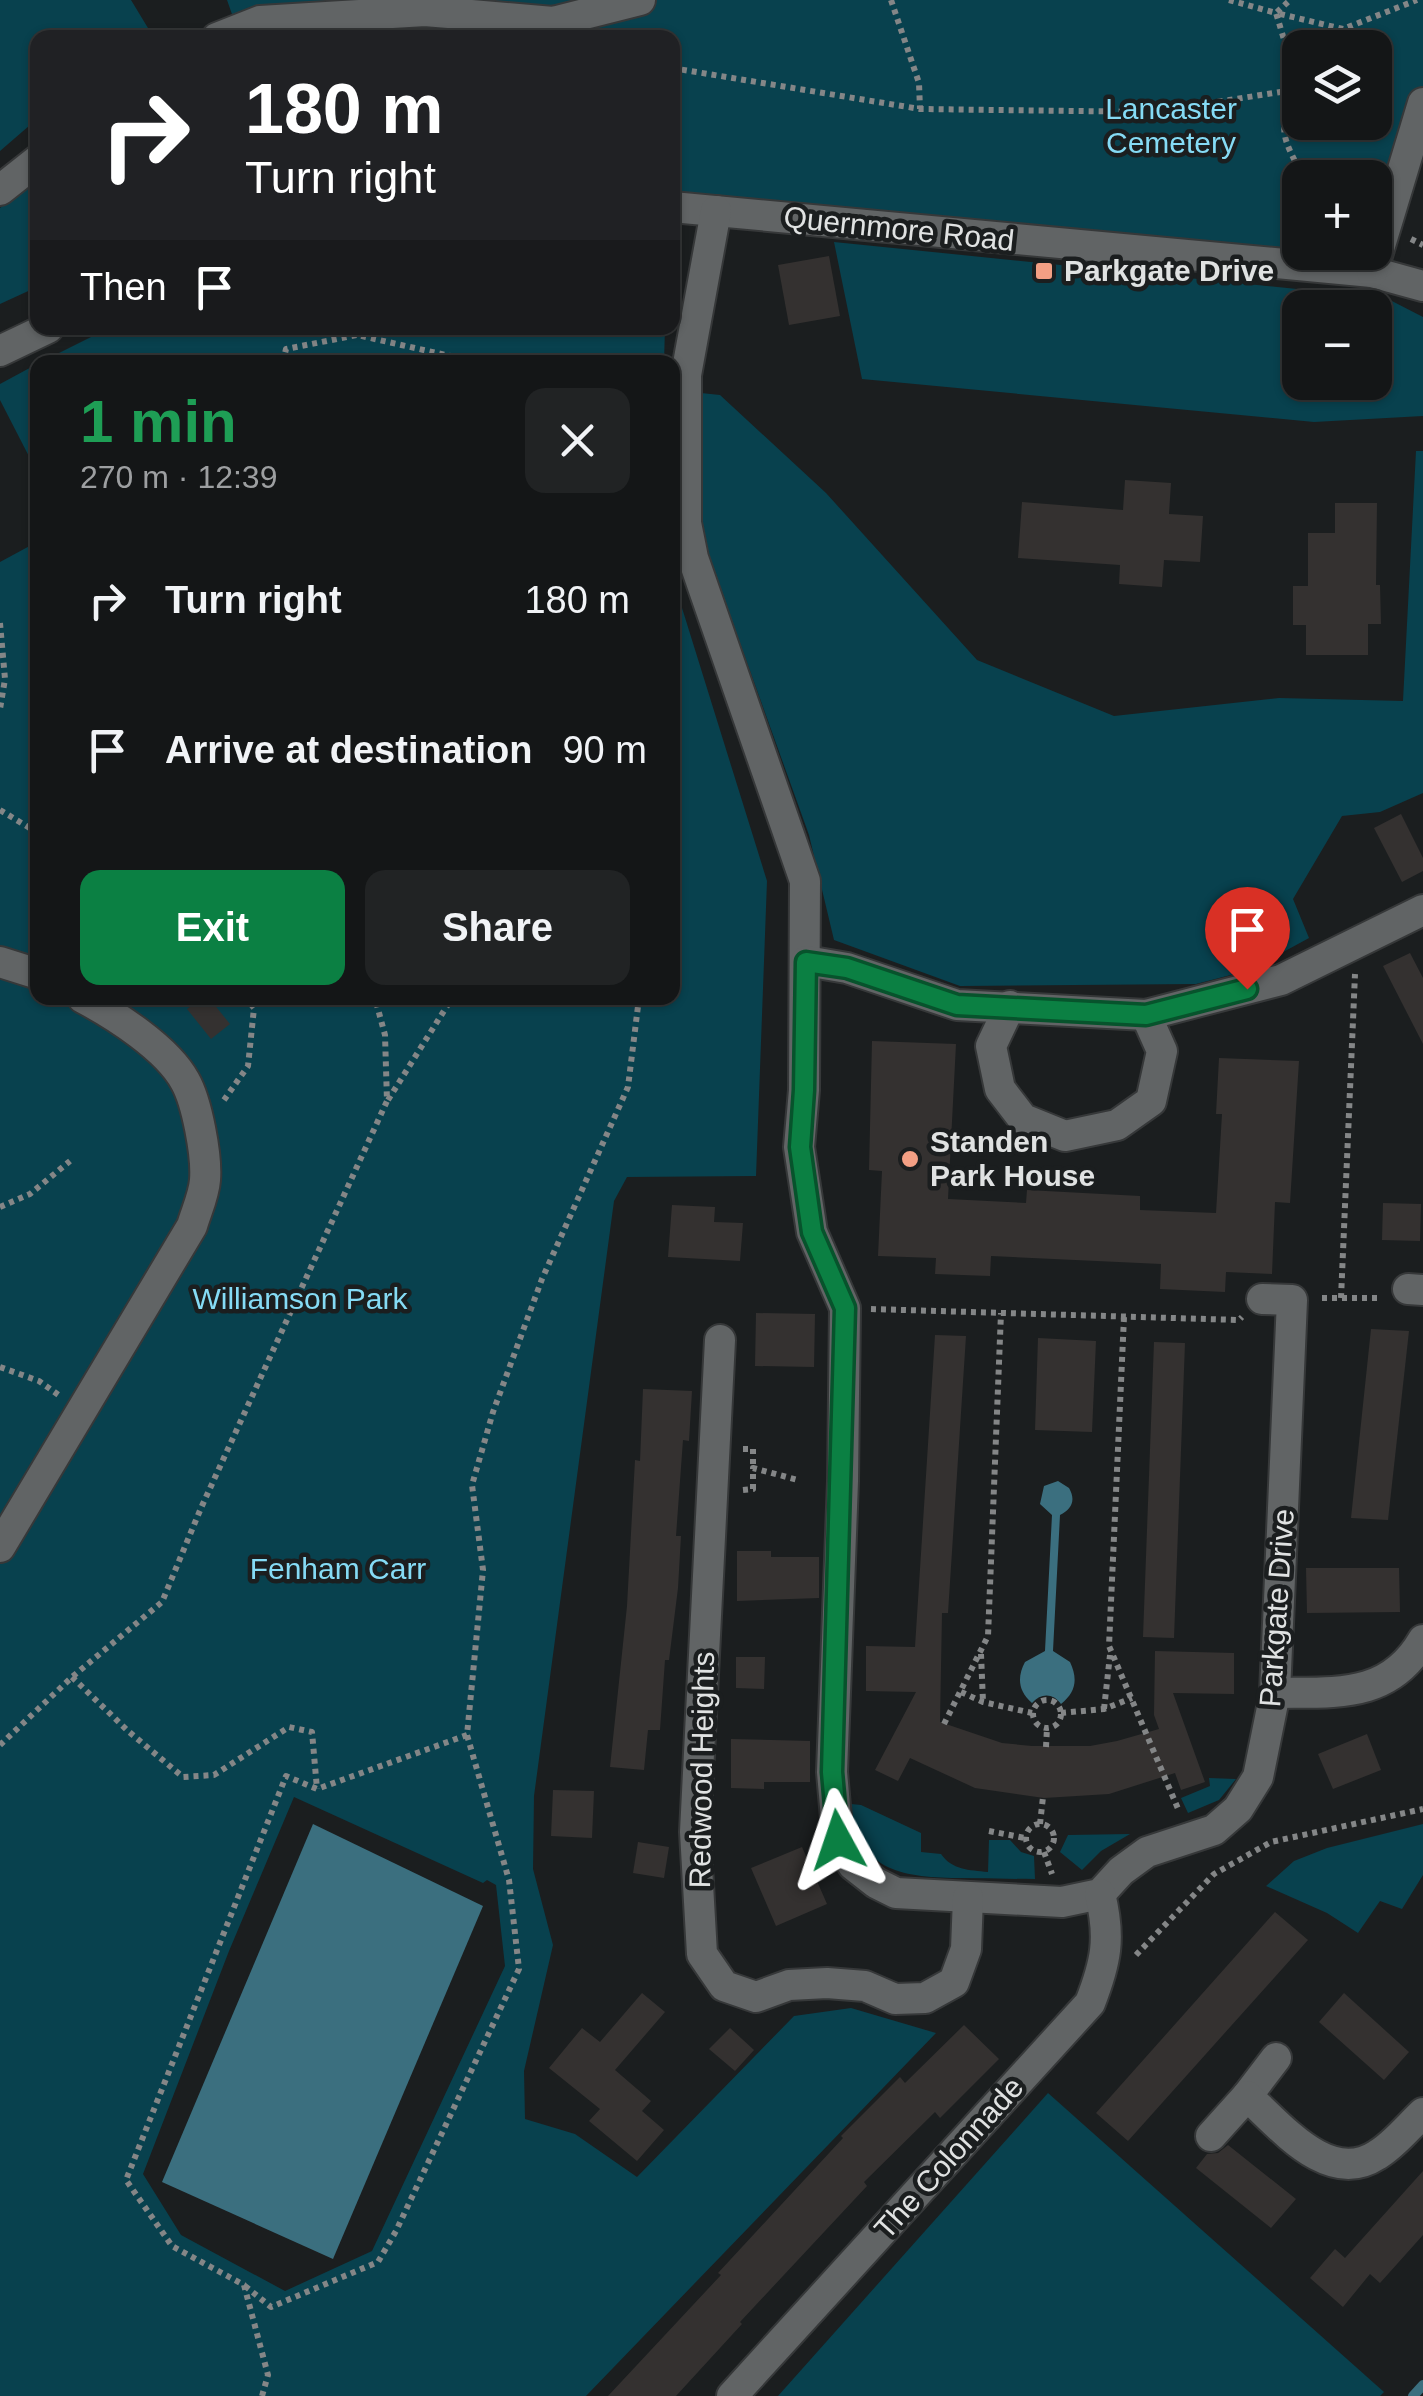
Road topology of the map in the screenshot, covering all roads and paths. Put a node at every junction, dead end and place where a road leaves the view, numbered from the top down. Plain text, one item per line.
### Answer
1 (640, 0) edge
2 (891, 0) edge
3 (1229, 0) edge
4 (1290, 0) edge
5 (1416, 0) edge
6 (1276, 14) junction
7 (237, 30) edge
8 (1282, 34) edge
9 (680, 69) edge
10 (1282, 92) edge
11 (1423, 103) edge
12 (920, 109) junction
13 (30, 166) edge
14 (0, 190) edge
15 (680, 208) edge
16 (716, 211) junction
17 (1372, 272) junction
18 (1423, 286) edge
19 (33, 335) edge
20 (357, 335) edge
21 (357, 335) edge
22 (0, 351) edge
23 (285, 355) edge
24 (446, 355) edge
25 (0, 624) edge
26 (0, 709) edge
27 (0, 810) edge
28 (30, 828) edge
29 (1423, 910) edge
30 (1356, 943) junction
31 (0, 962) edge
32 (806, 962) junction
33 (30, 971) edge
34 (96, 1005) edge
35 (252, 1005) edge
36 (377, 1005) edge
37 (448, 1005) edge
38 (638, 1005) edge
39 (1010, 1006) junction
40 (1146, 1015) junction
41 (388, 1100) junction
42 (200, 1134) junction
43 (70, 1161) dead end
44 (0, 1207) edge
45 (1415, 1289) edge
46 (1341, 1298) junction
47 (1277, 1300) junction
48 (845, 1308) junction
49 (1001, 1313) junction
50 (1124, 1317) junction
51 (720, 1340) dead end
52 (0, 1367) edge
53 (81, 1411) junction
54 (752, 1449) dead end
55 (752, 1468) junction
56 (798, 1480) dead end
57 (753, 1489) dead end
58 (0, 1546) edge
59 (1423, 1640) edge
60 (981, 1653) junction
61 (1110, 1654) junction
62 (72, 1677) junction
63 (961, 1692) junction
64 (1276, 1693) junction
65 (1132, 1698) junction
66 (984, 1702) junction
67 (1104, 1708) junction
68 (1032, 1714) junction
69 (1061, 1714) junction
70 (944, 1724) dead end
71 (1047, 1728) junction
72 (467, 1735) junction
73 (0, 1745) edge
74 (1046, 1747) dead end
75 (317, 1789) junction
76 (1043, 1797) dead end
77 (1423, 1809) edge
78 (1040, 1824) junction
79 (989, 1831) dead end
80 (1190, 1837) junction
81 (1025, 1838) junction
82 (1100, 1894) junction
83 (968, 1898) junction
84 (1127, 1964) dead end
85 (1276, 2058) dead end
86 (1246, 2096) junction
87 (1423, 2114) edge
88 (1210, 2136) dead end
89 (244, 2285) junction
90 (262, 2396) edge
91 (732, 2396) edge

1 - 7 street
2 - 12 path
3 - 6 path
4 - 6 path
5 - 6 path
6 - 8 path
9 - 12 path
10 - 12 path
11 - 17 street
13 - 14 street
15 - 16 street, Quernmore Road
16 - 17 street, Quernmore Road
16 - 32 street
17 - 18 street, Quernmore Road
19 - 22 street
20 - 23 path
21 - 24 path
25 - 26 path
27 - 28 path
29 - 30 street
30 - 40 street
30 - 46 path
31 - 33 street
32 - 39 street
32 - 48 street
34 - 42 street
35 - 42 path
36 - 41 path
37 - 41 path
38 - 72 path
39 - 40 street
39 - 40 street
41 - 62 path
42 - 53 street
43 - 44 path
45 - 46 path
46 - 47 path
47 - 50 path
47 - 64 street, Parkgate Drive
48 - 49 path
48 - 83 street
49 - 50 path
49 - 60 path
50 - 61 path
51 - 83 street, Redwood Heights
52 - 53 path
53 - 58 street
54 - 55 path
55 - 56 path
55 - 57 path
59 - 64 street
60 - 63 path
60 - 66 path
61 - 65 path
61 - 67 path
62 - 73 path
62 - 75 path
63 - 66 path
63 - 70 path
64 - 80 street, Parkgate Drive
65 - 67 path
65 - 80 path
66 - 68 path
67 - 69 path
68 - 69 path
68 - 71 path
69 - 71 path
71 - 74 path
72 - 75 path
72 - 89 path
75 - 89 path
76 - 78 path
77 - 84 path
78 - 81 path
78 - 81 path
79 - 81 path
80 - 82 street, Parkgate Drive
82 - 83 street
82 - 91 street, The Colonnade
85 - 86 street
86 - 87 street
86 - 88 street
89 - 90 path

